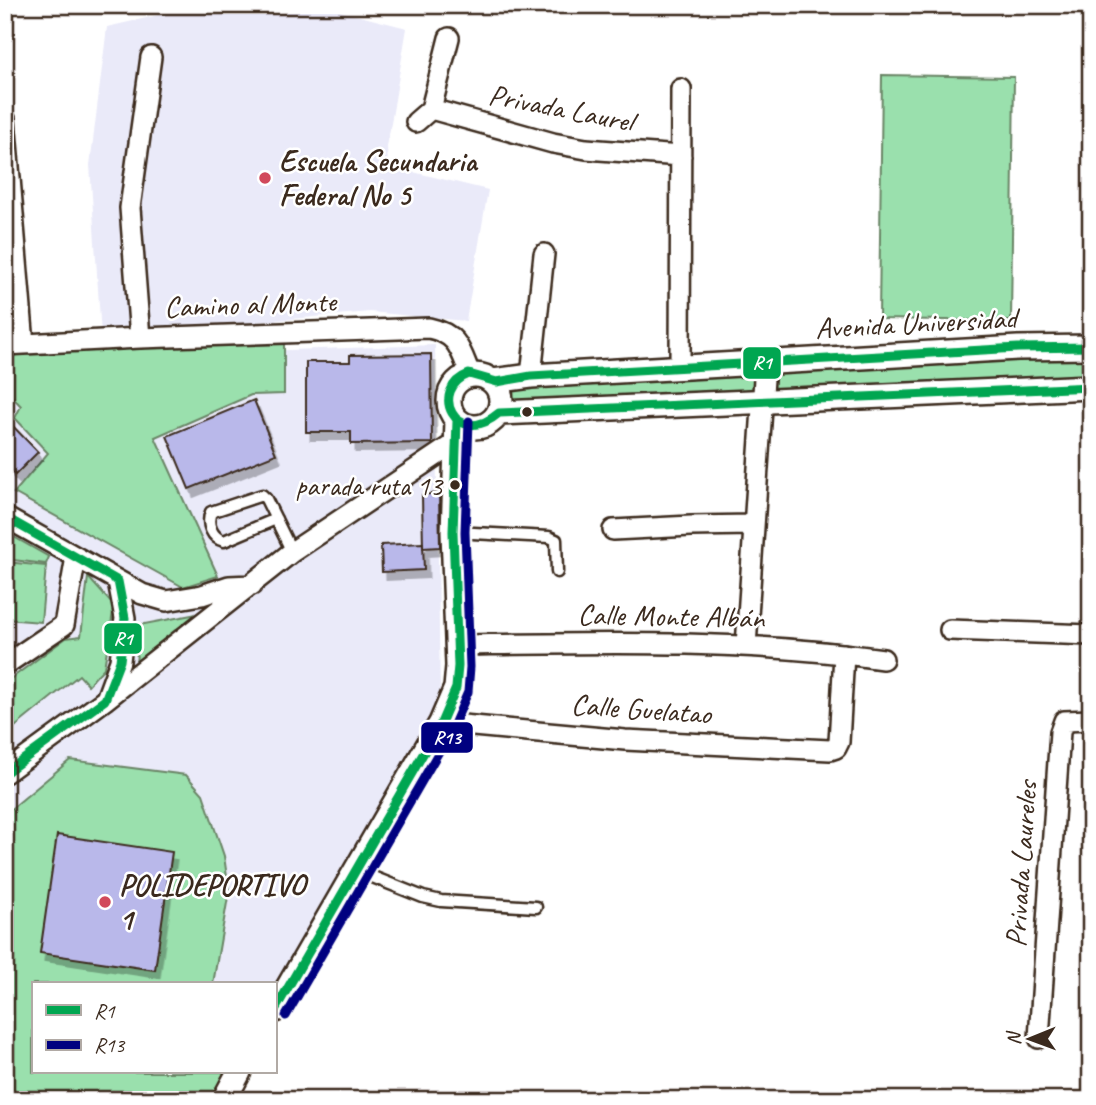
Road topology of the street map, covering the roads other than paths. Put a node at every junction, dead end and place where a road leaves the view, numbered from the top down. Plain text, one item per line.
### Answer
1 (449, 38) dead end
2 (151, 57) dead end
3 (681, 89) dead end
4 (431, 109) junction
5 (5, 119) edge
6 (415, 122) dead end
7 (681, 156) junction
8 (544, 254) dead end
9 (140, 338) junction
10 (14, 345) edge
11 (1091, 347) edge
12 (765, 364) junction
13 (680, 369) junction
14 (470, 374) junction
15 (531, 376) junction
16 (493, 381) junction
17 (1091, 387) edge
18 (762, 403) junction
19 (499, 413) junction
20 (456, 432) junction
21 (5, 517) edge
22 (275, 519) junction
23 (752, 526) junction
24 (613, 530) dead end
25 (453, 533) junction
26 (292, 552) junction
27 (76, 557) junction
28 (557, 572) dead end
29 (118, 581) junction
30 (252, 585) junction
31 (950, 630) dead end
32 (1091, 635) edge
33 (458, 645) junction
34 (746, 646) junction
35 (844, 653) junction
36 (883, 659) dead end
37 (5, 665) edge
38 (105, 700) junction
39 (1091, 720) edge
40 (441, 723) junction
41 (5, 773) edge
42 (355, 869) junction
43 (536, 907) dead end
44 (276, 1008) edge
45 (1039, 1038) dead end
46 (239, 1074) edge
47 (223, 1100) edge

1 - 4 street
2 - 9 street
3 - 7 street
4 - 6 street
4 - 7 street, Privada Laurel
5 - 10 street
7 - 13 street
8 - 15 street
9 - 10 street, Camino al Monte
9 - 14 street, Camino al Monte
11 - 12 street, Avenida Universidad
12 - 13 street, Avenida Universidad
12 - 18 street
13 - 15 street, Avenida Universidad
14 - 16 street
14 - 20 street
15 - 16 street, Avenida Universidad
16 - 19 street
17 - 18 street
18 - 19 street
18 - 23 street
19 - 20 street
20 - 25 street
20 - 26 street
21 - 27 street
22 - 22 lane
22 - 26 lane
23 - 24 street
23 - 34 street
25 - 28 lane
25 - 33 street
26 - 30 street
27 - 29 street
27 - 37 street
29 - 30 street
29 - 38 street
30 - 38 street
31 - 32 street
33 - 34 street, Calle Monte Albán
33 - 40 street
34 - 35 street, Calle Monte Albán
35 - 36 street, Calle Monte Albán
35 - 40 street, Calle Guelatao
38 - 41 street
39 - 45 street, Privada Laureles
40 - 42 street
42 - 43 lane
42 - 44 street
46 - 47 street

